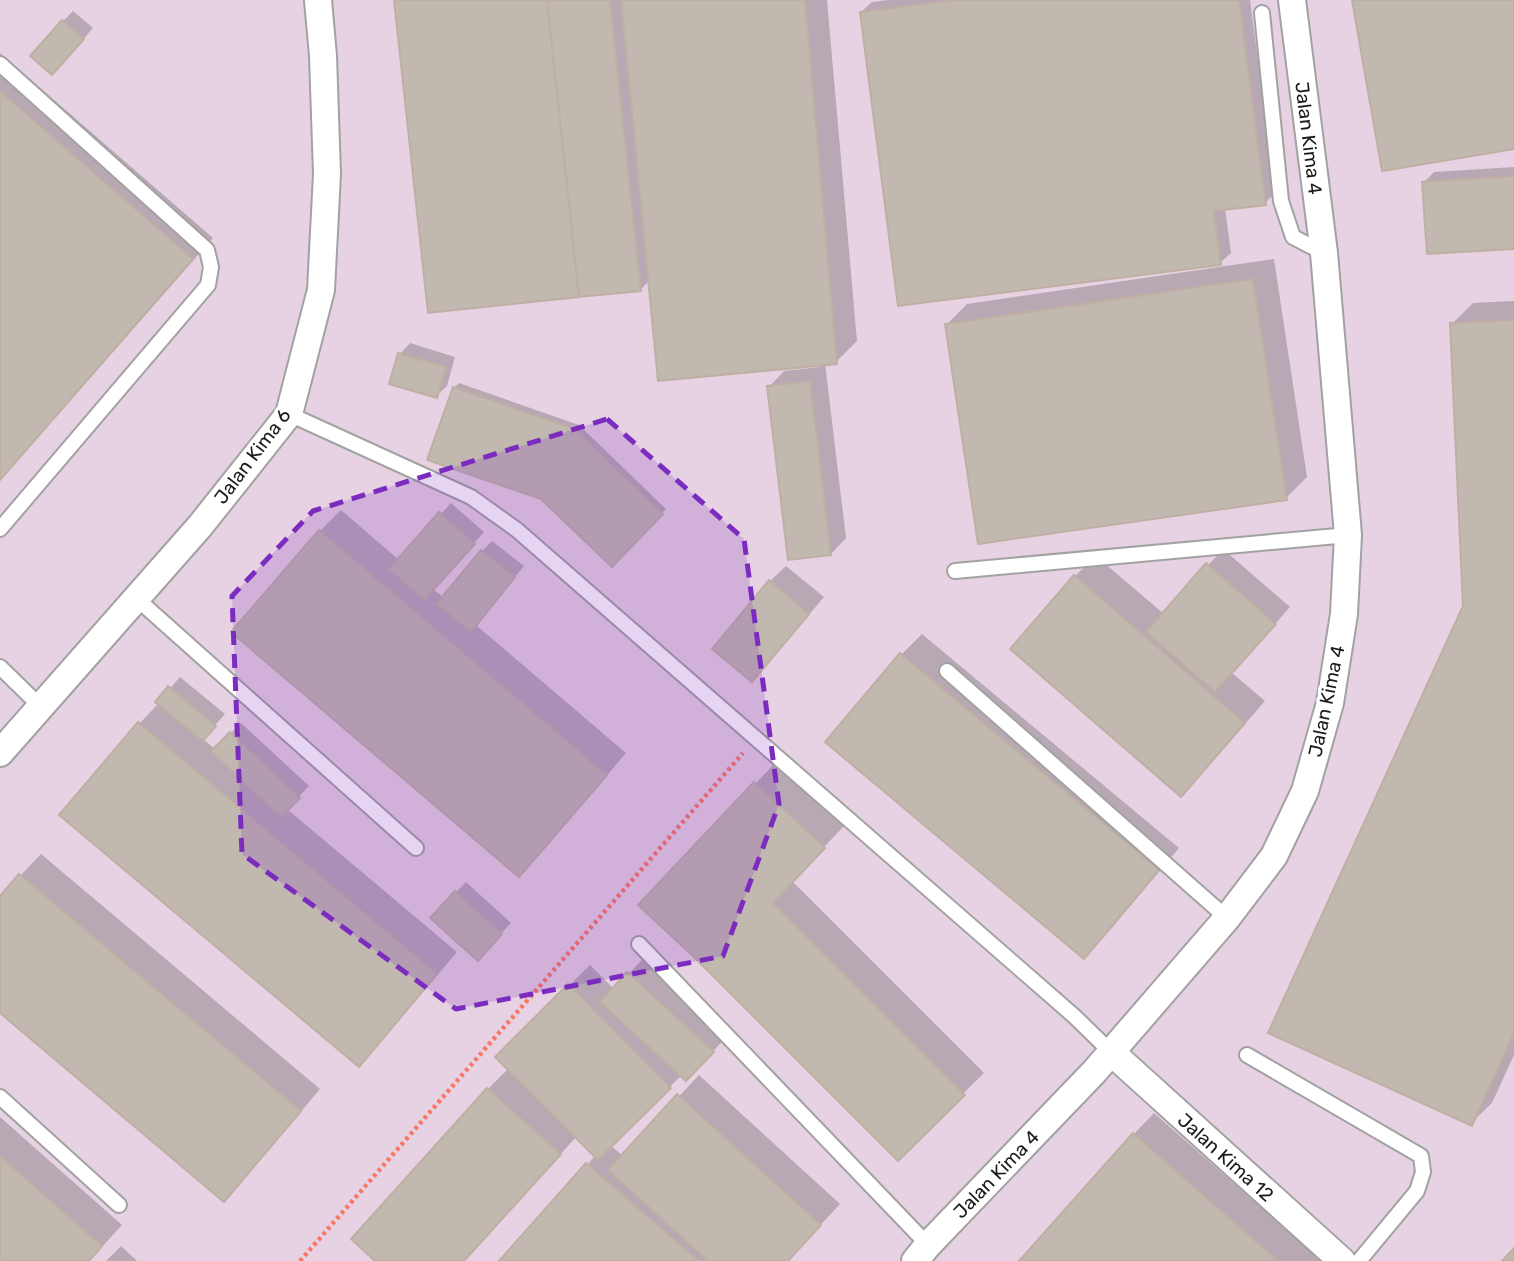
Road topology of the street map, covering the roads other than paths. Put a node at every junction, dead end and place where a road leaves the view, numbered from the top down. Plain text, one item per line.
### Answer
1 (318, 0) edge
2 (1292, 0) edge
3 (1262, 13) dead end
4 (0, 64) edge
5 (1324, 253) junction
6 (289, 414) junction
7 (0, 529) edge
8 (1348, 535) junction
9 (955, 570) dead end
10 (136, 598) junction
11 (0, 667) edge
12 (947, 671) dead end
13 (41, 707) junction
14 (0, 753) edge
15 (416, 848) dead end
16 (1227, 918) junction
17 (639, 944) dead end
18 (1111, 1052) junction
19 (1247, 1055) dead end
20 (0, 1097) edge
21 (119, 1205) dead end
22 (922, 1253) edge
23 (1342, 1261) edge
24 (1359, 1261) edge

1 - 6 street, Jalan Kima 6
2 - 5 street, Jalan Kima 4
3 - 5 lane
4 - 7 lane
5 - 8 street, Jalan Kima 4
6 - 10 street, Jalan Kima 6
6 - 18 lane
8 - 9 lane
8 - 16 street, Jalan Kima 4
10 - 13 street, Jalan Kima 6
10 - 15 lane
11 - 13 lane
12 - 16 lane
13 - 14 street, Jalan Kima 6
16 - 18 street, Jalan Kima 4
17 - 22 lane
18 - 22 street, Jalan Kima 4
18 - 23 street, Jalan Kima 12
19 - 24 lane
20 - 21 lane

